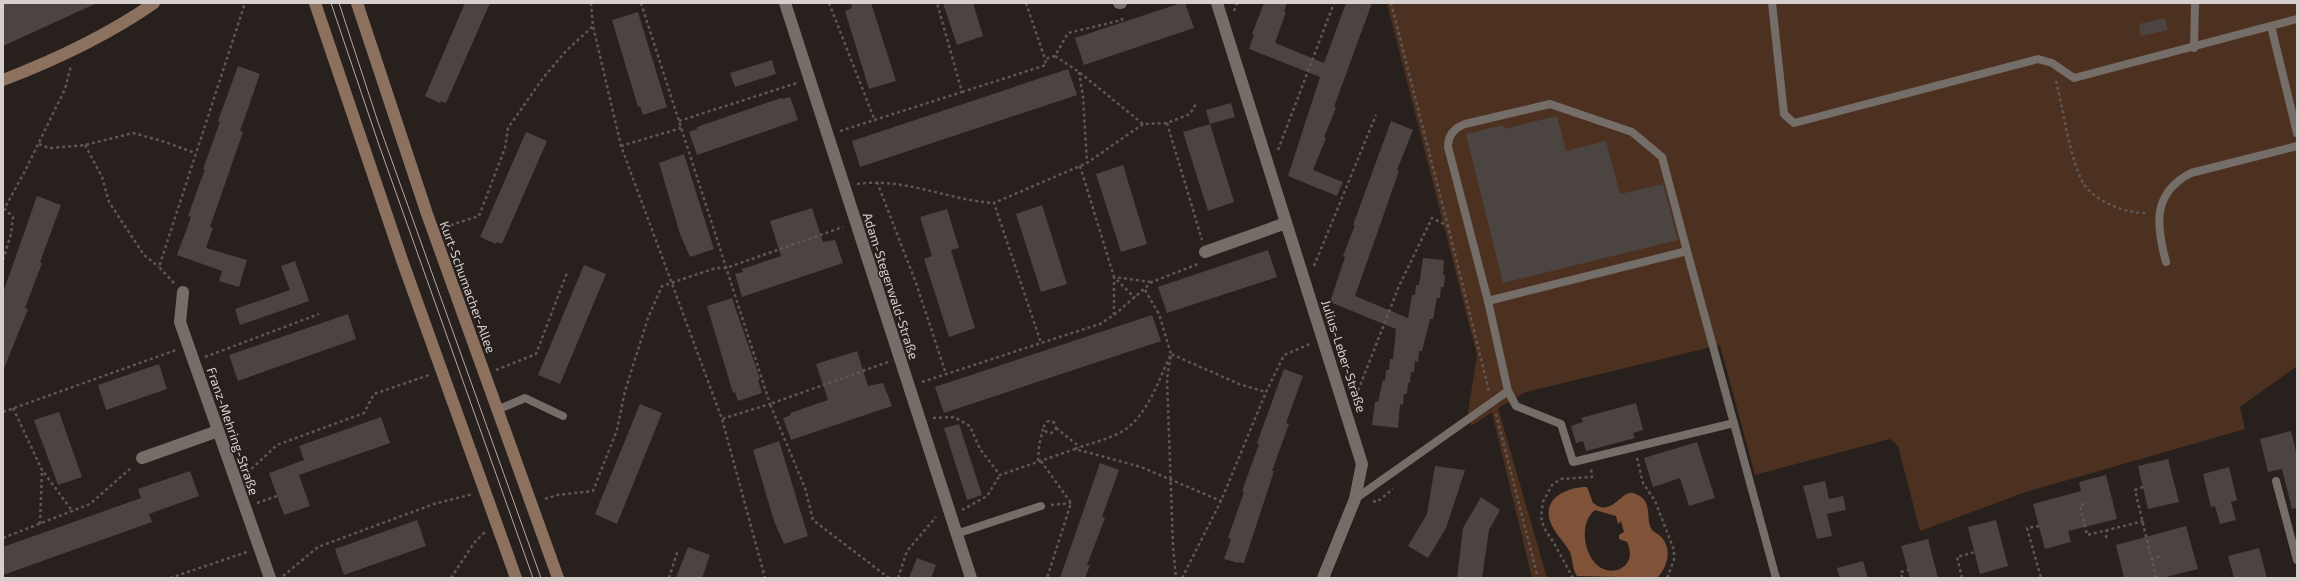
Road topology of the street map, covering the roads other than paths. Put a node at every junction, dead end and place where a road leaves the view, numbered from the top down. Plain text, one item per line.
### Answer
1 (154, 3) edge
2 (315, 3) edge
3 (357, 3) edge
4 (785, 3) edge
5 (1217, 3) edge
6 (1772, 3) edge
7 (2195, 3) edge
8 (2297, 19) edge
9 (2272, 26) junction
10 (2194, 48) junction
11 (3, 80) edge
12 (2297, 133) edge
13 (2297, 146) edge
14 (1286, 223) junction
15 (1687, 251) junction
16 (1205, 252) road end
17 (2166, 262) dead end
18 (183, 292) road end
19 (1488, 301) junction
20 (1508, 391) junction
21 (497, 410) junction
22 (563, 416) dead end
23 (1734, 423) junction
24 (218, 431) junction
25 (142, 458) road end
26 (2276, 481) dead end
27 (1355, 499) junction
28 (1041, 506) road end
29 (956, 534) junction
30 (2297, 560) edge
31 (270, 578) edge
32 (516, 578) edge
33 (558, 578) edge
34 (971, 578) edge
35 (1323, 578) edge
36 (1776, 578) edge

1 - 11 street
2 - 32 street
3 - 21 street, Kurt-Schumacher-Allee
4 - 29 street, Adam-Stegerwald-Straße
5 - 14 street, Julius-Leber-Straße
6 - 10 lane
7 - 10 lane
8 - 9 lane
9 - 10 lane
9 - 12 lane
13 - 17 lane
14 - 16 street
14 - 27 street, Julius-Leber-Straße
15 - 19 lane
15 - 19 lane
15 - 23 lane
18 - 24 street, Franz-Mehring-Straße
19 - 20 lane
20 - 23 lane
20 - 27 lane
21 - 22 lane
21 - 33 street, Kurt-Schumacher-Allee
23 - 36 lane
24 - 25 street
24 - 31 street, Franz-Mehring-Straße
26 - 30 lane
27 - 35 street, Julius-Leber-Straße
28 - 29 lane
29 - 34 street, Adam-Stegerwald-Straße

